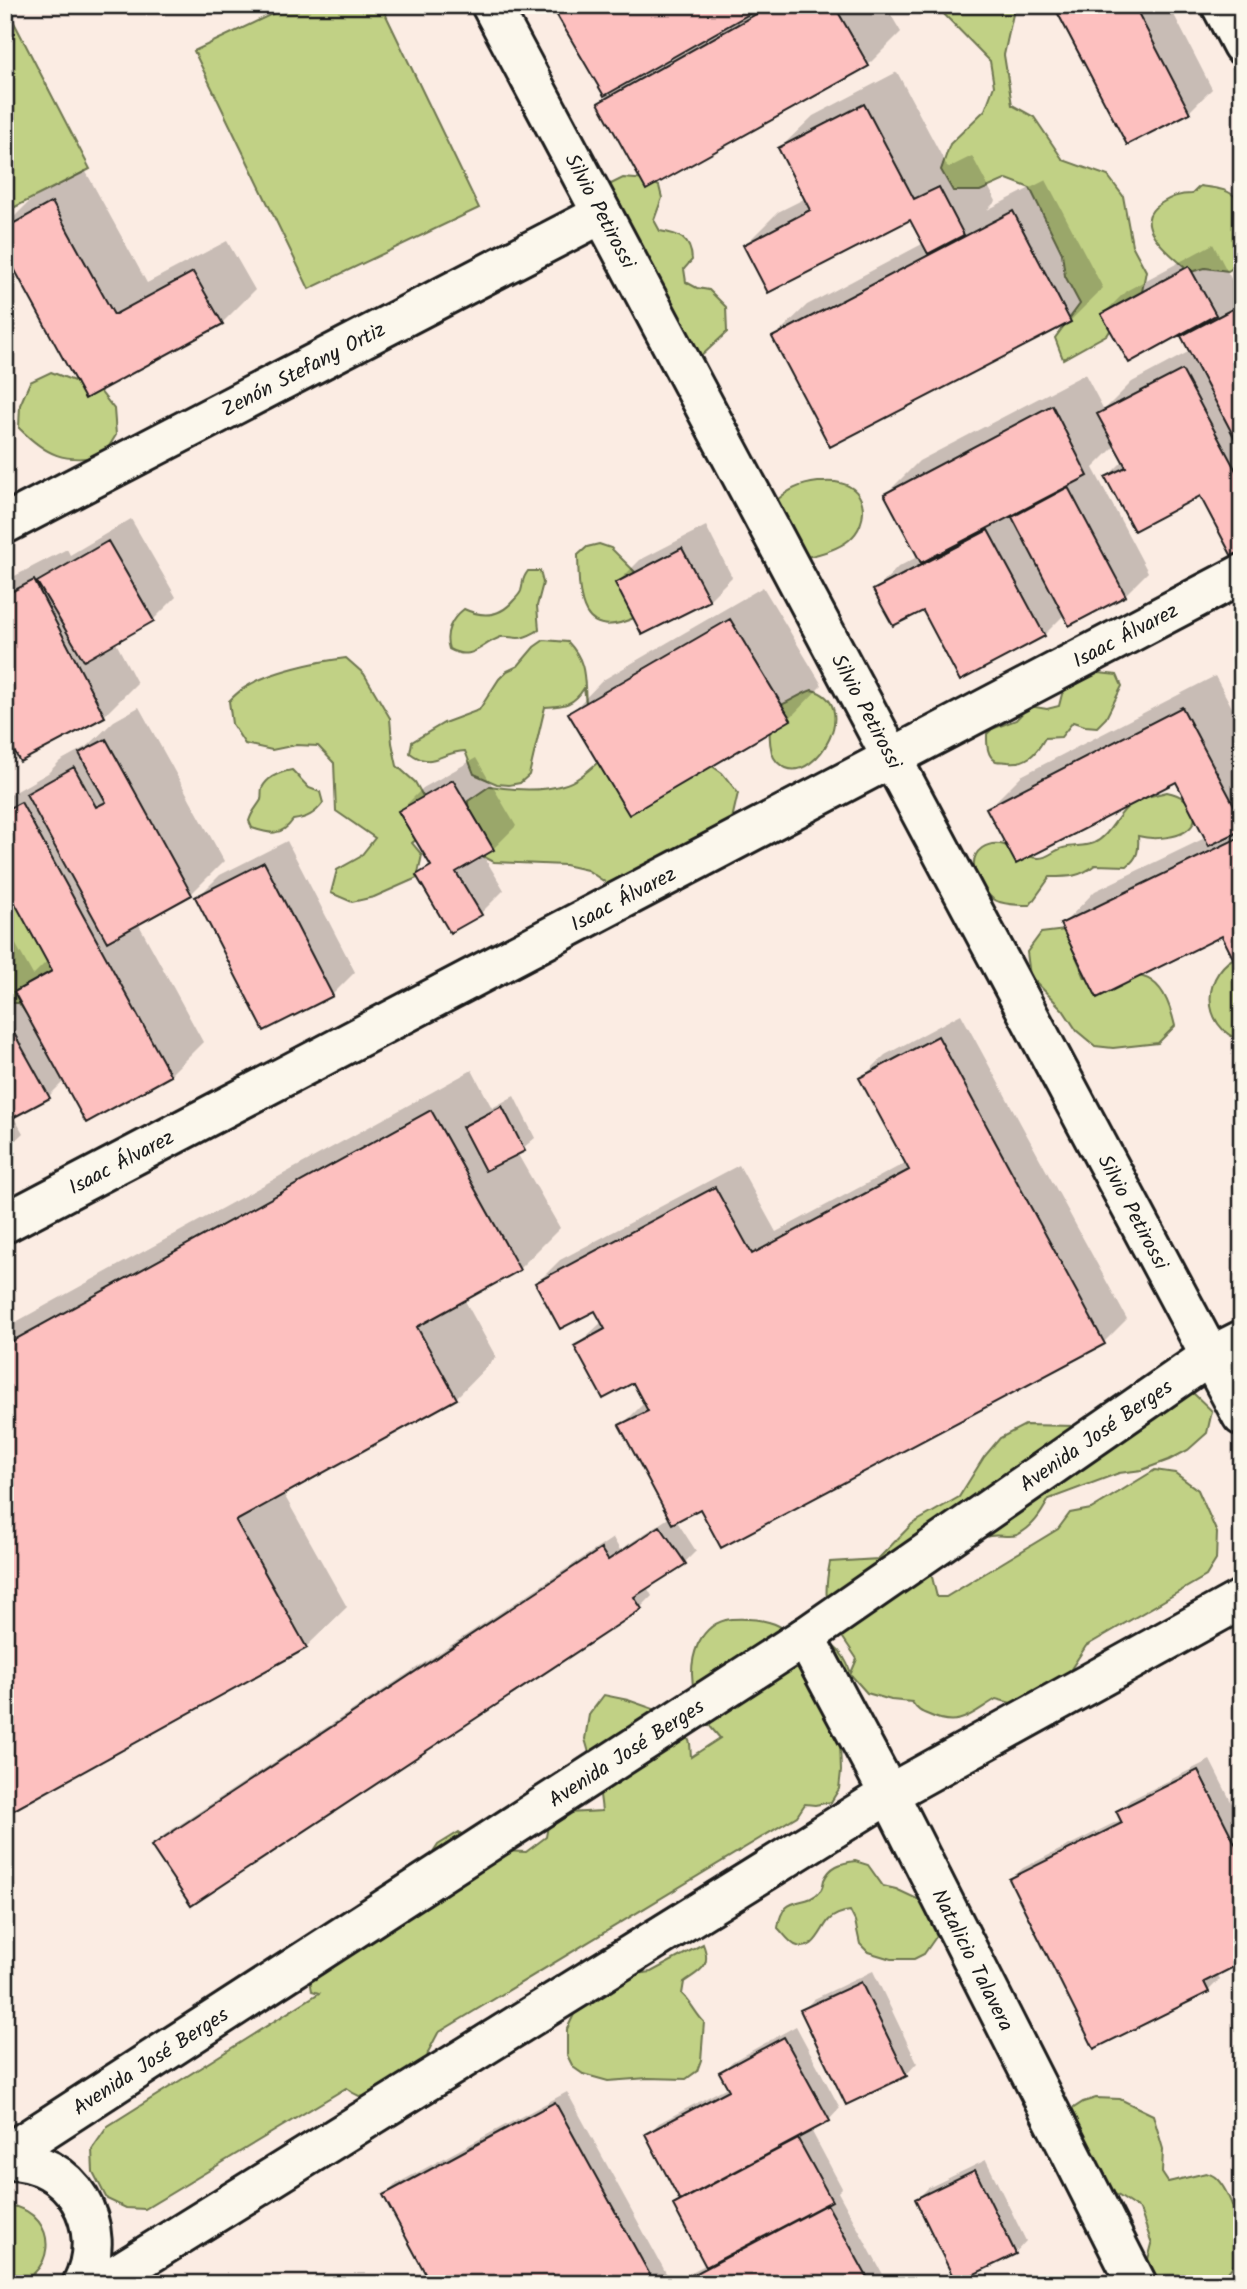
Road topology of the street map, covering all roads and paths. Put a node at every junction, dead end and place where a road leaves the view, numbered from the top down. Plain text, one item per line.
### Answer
1 (491, 5) edge
2 (1221, 5) edge
3 (1242, 45) edge
4 (602, 214) junction
5 (5, 524) edge
6 (1242, 574) edge
7 (891, 758) junction
8 (5, 1223) edge
9 (1226, 1348) edge
10 (1242, 1416) edge
11 (1242, 1599) edge
12 (805, 1637) junction
13 (889, 1794) junction
14 (5, 2158) edge
15 (82, 2284) edge
16 (101, 2284) edge
17 (1137, 2284) edge

1 - 4 street, Silvio Petirossi
2 - 3 street
4 - 5 street, Zenón Stefany Ortiz
4 - 7 street, Silvio Petirossi
6 - 7 street, Isaac Álvarez
7 - 8 street, Isaac Álvarez
7 - 9 street, Silvio Petirossi
9 - 10 street, Silvio Petirossi
9 - 12 street, Avenida José Berges
11 - 13 street
12 - 13 street, Natalicio Talavera
12 - 14 street, Avenida José Berges
13 - 16 street
13 - 17 street, Natalicio Talavera
14 - 15 street, Avenida José Berges

